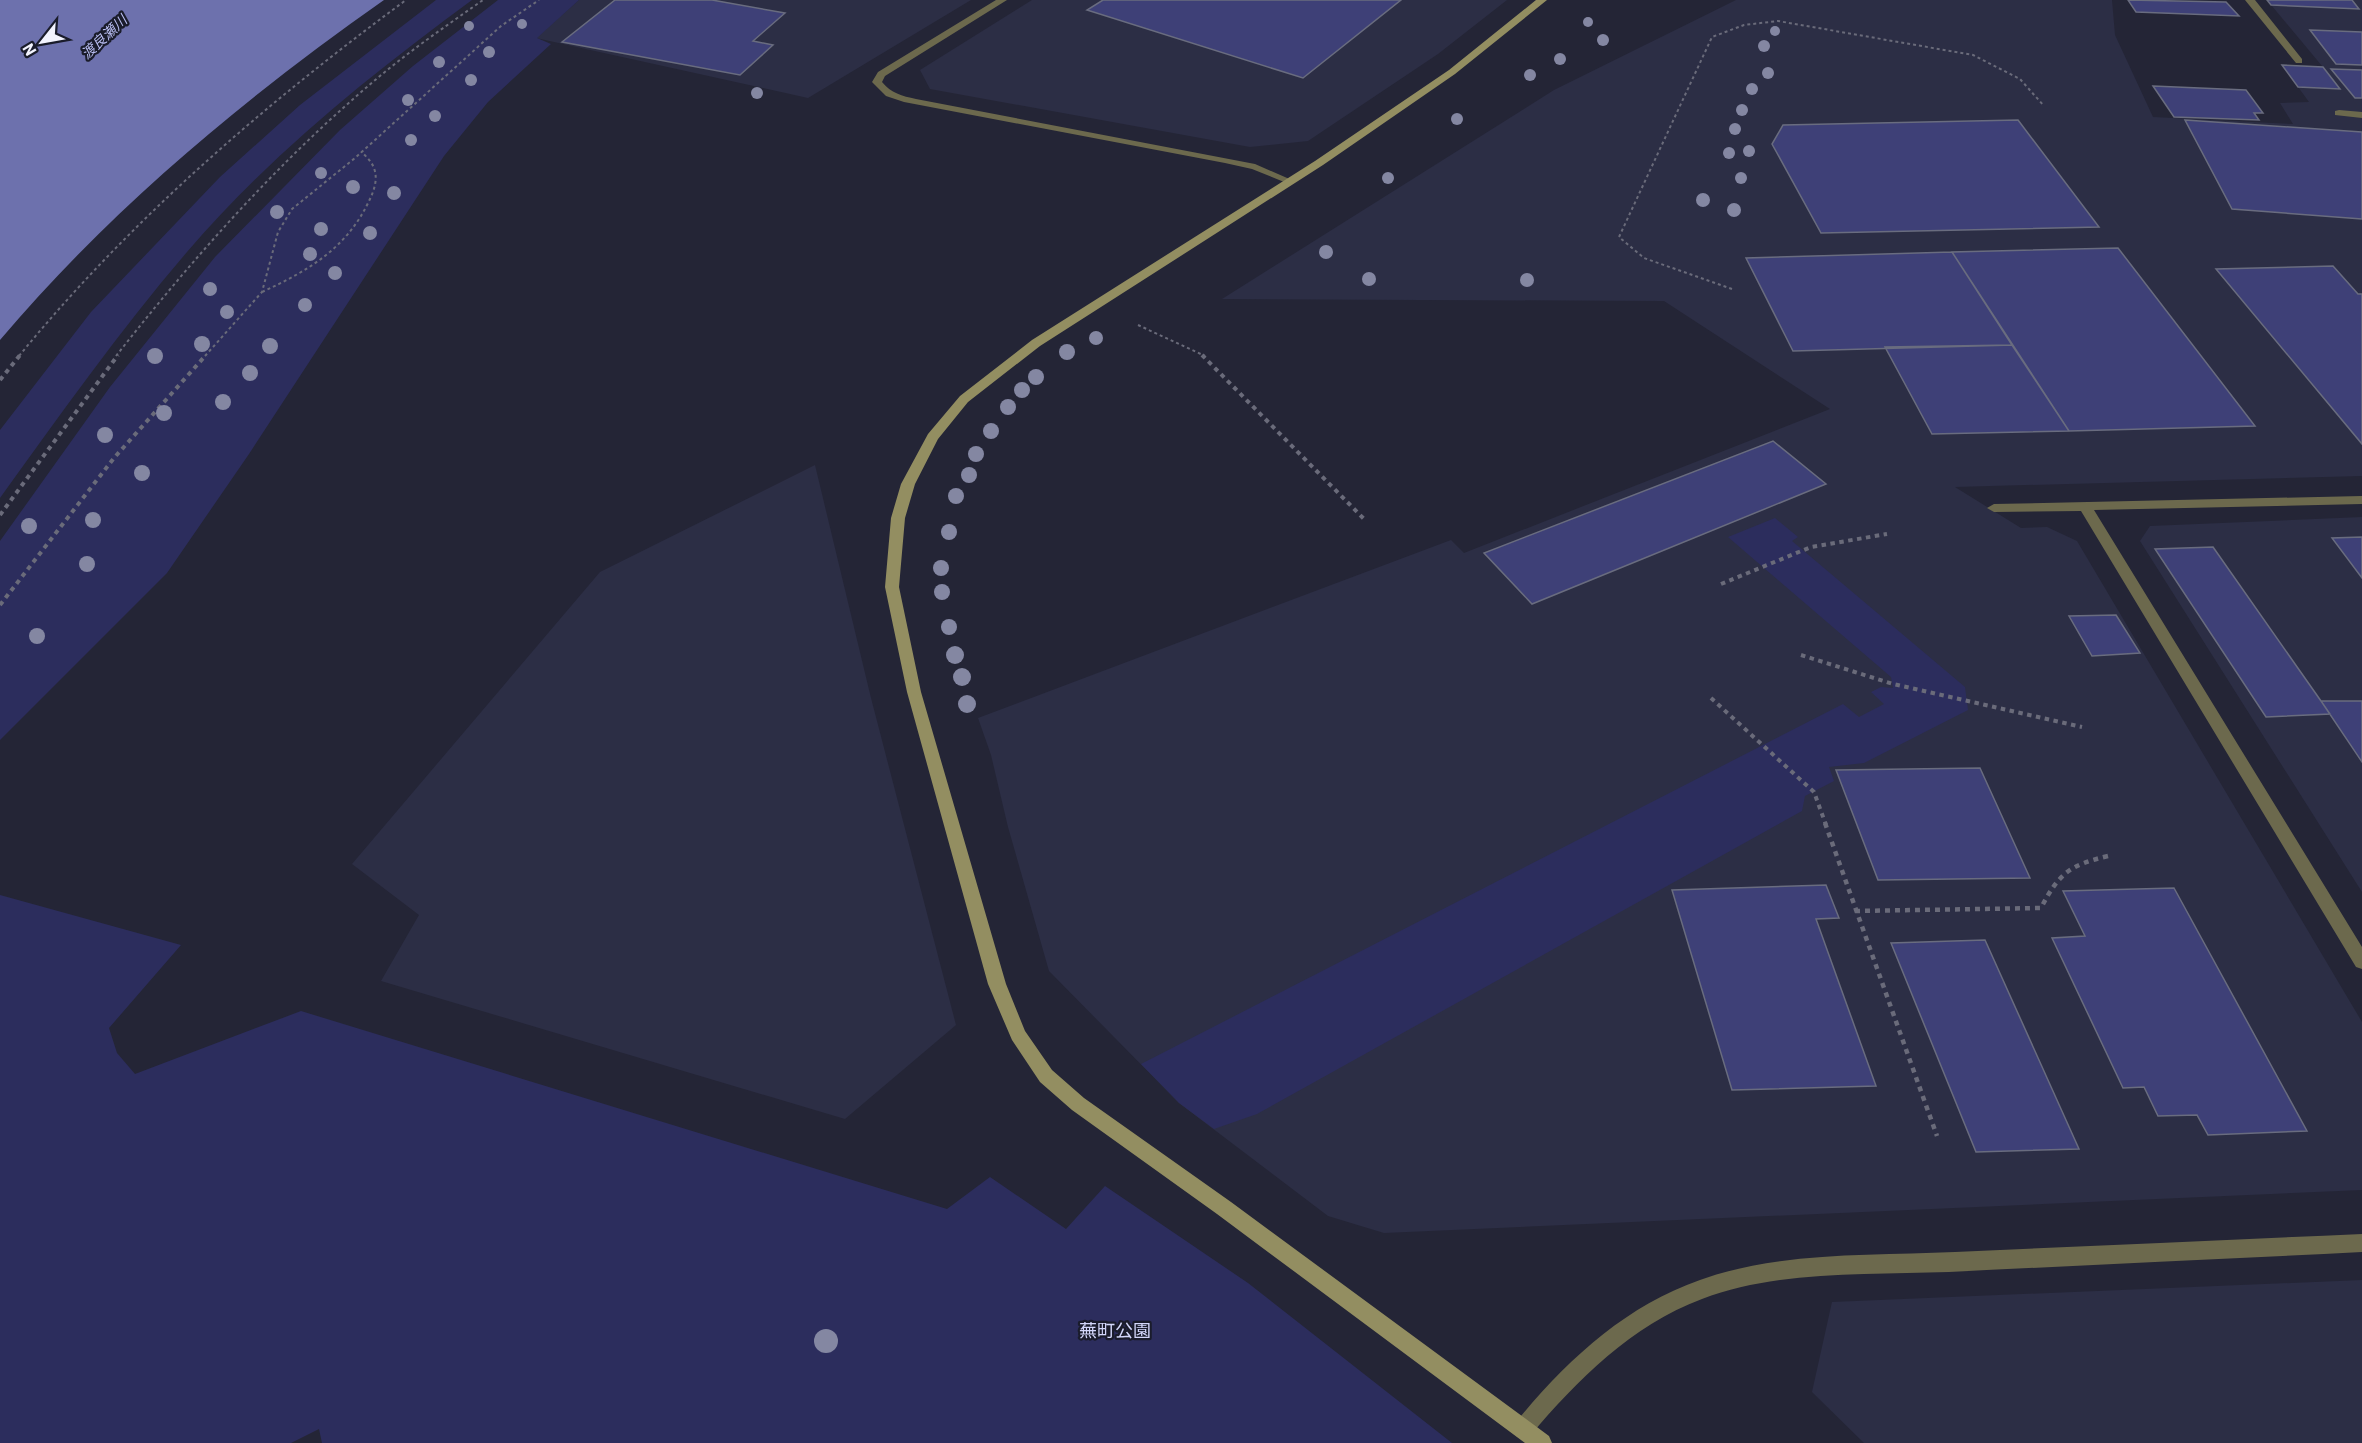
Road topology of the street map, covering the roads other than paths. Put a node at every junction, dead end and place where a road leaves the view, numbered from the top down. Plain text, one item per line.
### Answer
1 (1002, 0) edge
2 (1542, 0) edge
3 (2250, 0) edge
4 (2299, 61) dead end
5 (2339, 113) dead end
6 (2362, 115) edge
7 (1289, 181) junction
8 (2362, 500) edge
9 (2085, 507) junction
10 (1994, 508) dead end
11 (2362, 962) edge
12 (2362, 1243) edge
13 (1523, 1429) junction
14 (1542, 1443) edge

1 - 7 street
2 - 7 street
3 - 4 street
5 - 6 street
7 - 13 street
8 - 9 street
9 - 10 street
9 - 11 street
12 - 13 street
13 - 14 street

